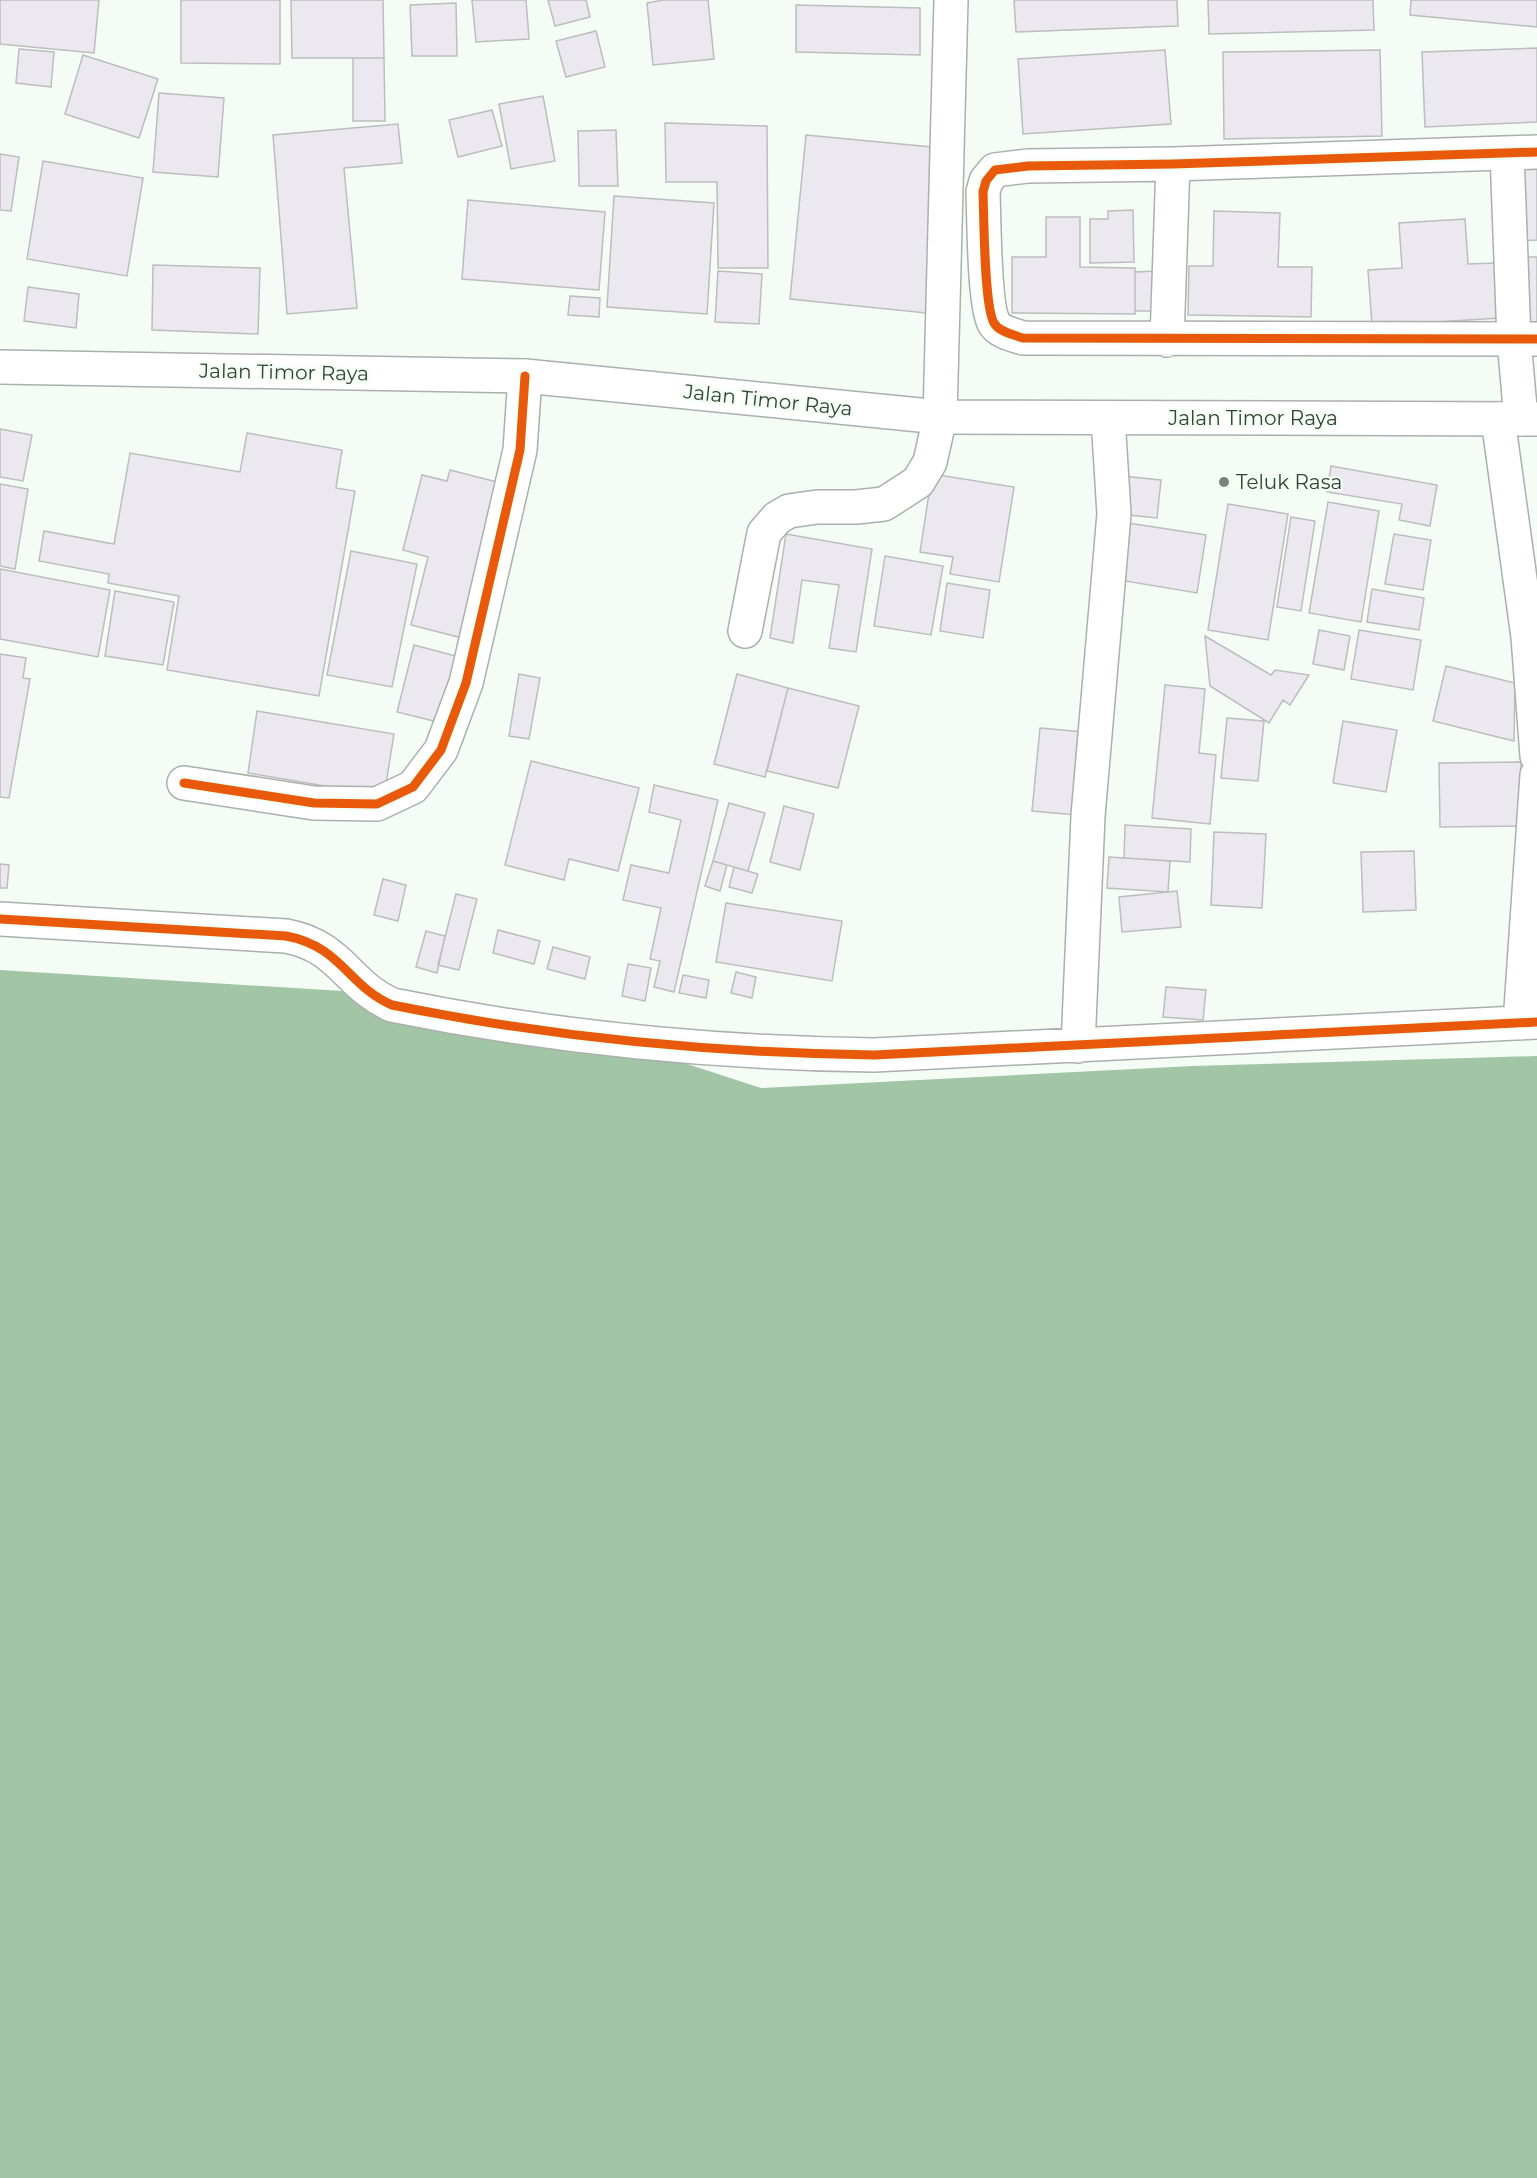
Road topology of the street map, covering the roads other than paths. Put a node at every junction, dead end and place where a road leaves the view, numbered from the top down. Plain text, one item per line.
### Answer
1 (951, 0) edge
2 (1522, 153) edge
3 (1173, 164) junction
4 (1167, 340) junction
5 (1526, 340) edge
6 (0, 367) edge
7 (525, 376) junction
8 (940, 417) junction
9 (1108, 418) junction
10 (1519, 419) edge
11 (745, 631) dead end
12 (1537, 756) edge
13 (1537, 776) edge
14 (184, 783) dead end
15 (0, 919) edge
16 (1528, 1023) edge
17 (1077, 1046) junction

1 - 8 main road
2 - 3 main road
2 - 5 main road
3 - 4 main road
3 - 4 main road
4 - 5 main road
5 - 10 main road
6 - 7 main road, Jalan Timor Raya
7 - 8 main road, Jalan Timor Raya
7 - 14 main road
8 - 9 main road, Jalan Timor Raya
8 - 11 main road
9 - 10 main road, Jalan Timor Raya
9 - 17 main road
10 - 12 main road
13 - 16 main road
15 - 17 main road
16 - 17 main road

